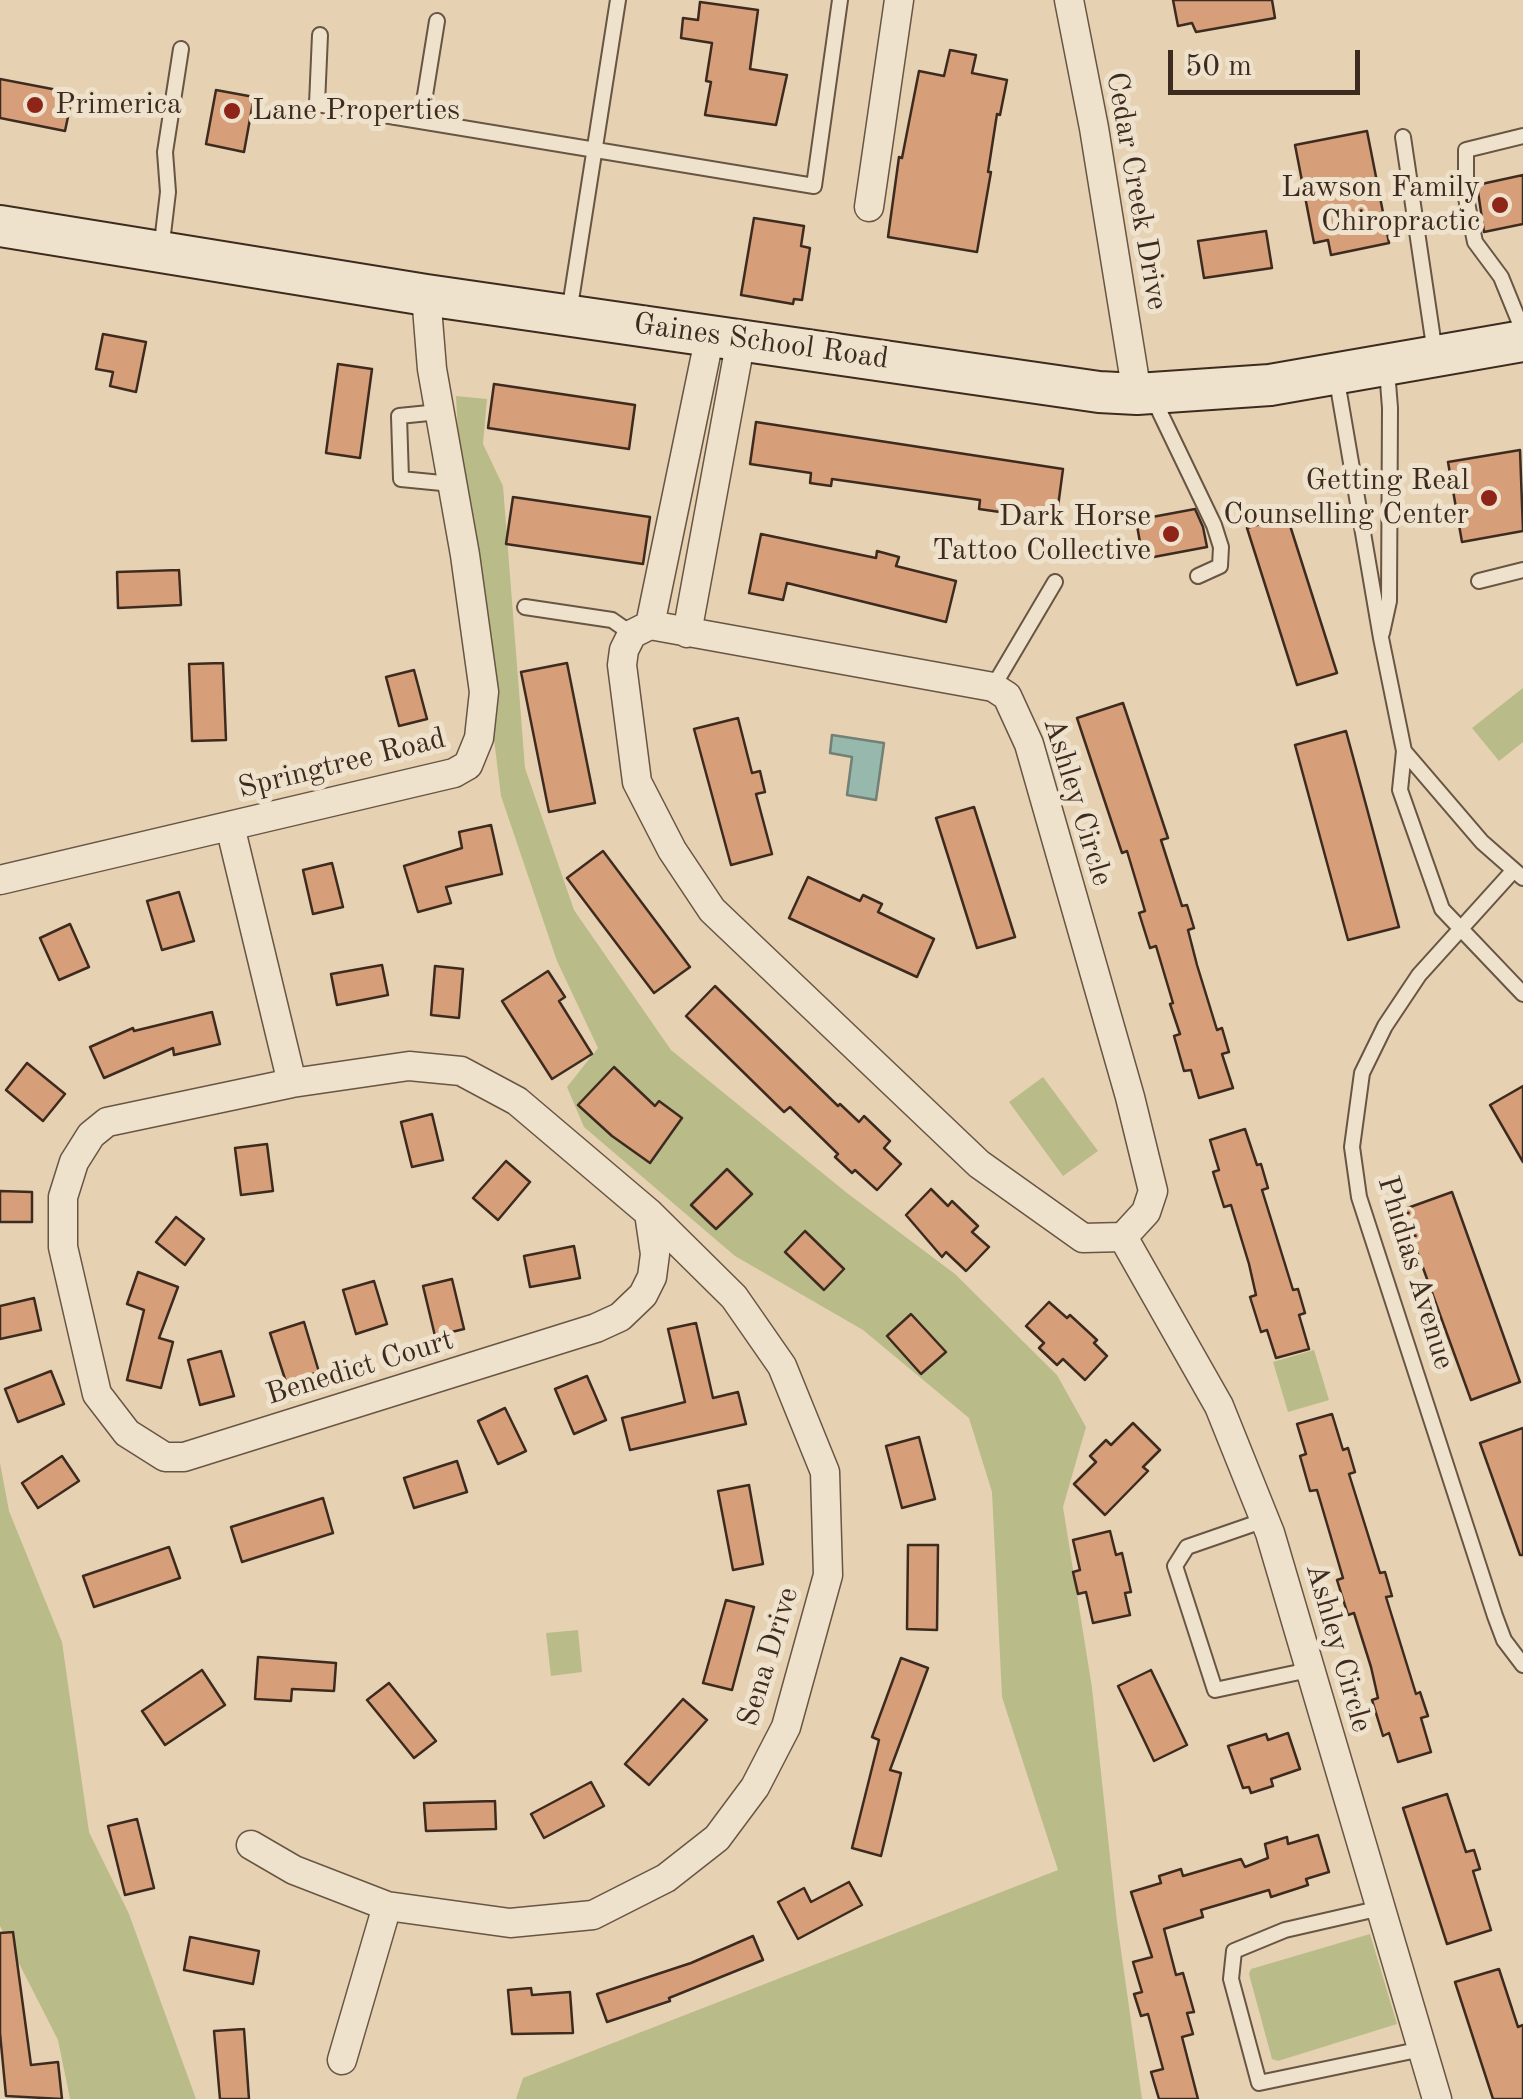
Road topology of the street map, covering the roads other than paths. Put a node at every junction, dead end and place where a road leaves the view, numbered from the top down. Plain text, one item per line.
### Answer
1 (618, 0) edge
2 (840, 0) edge
3 (899, 0) edge
4 (1069, 0) edge
5 (437, 21) dead end
6 (320, 34) dead end
7 (181, 49) dead end
8 (421, 120) junction
9 (1523, 136) edge
10 (1403, 137) dead end
11 (595, 148) junction
12 (869, 207) dead end
13 (0, 226) edge
14 (161, 251) junction
15 (426, 294) junction
16 (569, 314) junction
17 (1523, 331) edge
18 (726, 337) junction
19 (1523, 341) edge
20 (1436, 357) junction
21 (1387, 366) junction
22 (1336, 376) junction
23 (1143, 394) junction
24 (439, 412) junction
25 (452, 484) junction
26 (1523, 570) edge
27 (1198, 576) dead end
28 (1479, 581) dead end
29 (1056, 582) dead end
30 (526, 607) dead end
31 (641, 630) junction
32 (686, 633) junction
33 (1380, 638) junction
34 (994, 687) junction
35 (1404, 751) junction
36 (230, 826) junction
37 (1518, 874) edge
38 (0, 880) edge
39 (1461, 929) junction
40 (1523, 994) edge
41 (292, 1083) junction
42 (649, 1213) junction
43 (1123, 1236) junction
44 (1265, 1520) junction
45 (1522, 1666) edge
46 (1310, 1670) junction
47 (251, 1844) dead end
48 (387, 1906) junction
49 (1381, 1908) junction
50 (1422, 2049) junction
51 (342, 2060) dead end
52 (1437, 2099) edge

1 - 11 lane
2 - 11 lane
3 - 12 street
4 - 23 street, Cedar Creek Drive
5 - 8 lane
6 - 8 lane
7 - 14 lane
8 - 11 lane
9 - 17 lane
10 - 20 lane
11 - 16 lane
13 - 14 main road, Gaines School Road
14 - 15 main road, Gaines School Road
15 - 16 main road, Gaines School Road
15 - 24 street, Springtree Road
16 - 18 main road, Gaines School Road
18 - 23 main road, Gaines School Road
18 - 31 street
18 - 32 street
19 - 20 main road, Gaines School Road
20 - 21 main road, Gaines School Road
21 - 22 main road, Gaines School Road
21 - 33 lane
22 - 23 main road, Gaines School Road
22 - 33 lane
23 - 27 lane
24 - 25 street, Springtree Road
24 - 25 lane
25 - 36 street, Springtree Road
26 - 28 lane
29 - 34 lane
30 - 31 lane
31 - 32 street
31 - 43 street
32 - 34 street
33 - 35 lane
34 - 43 street, Ashley Circle
35 - 37 lane
35 - 39 lane
36 - 38 street, Springtree Road
36 - 41 street
37 - 39 lane, Phidias Avenue
39 - 40 lane
39 - 45 lane, Phidias Avenue
41 - 42 street, Benedict Court
41 - 42 street, Benedict Court
42 - 48 street, Sena Drive
43 - 44 street, Ashley Circle
44 - 46 street, Ashley Circle
44 - 46 lane
46 - 49 street, Ashley Circle
47 - 48 street, Sena Drive
48 - 51 street
49 - 50 street, Ashley Circle
49 - 50 lane
50 - 52 street, Ashley Circle

